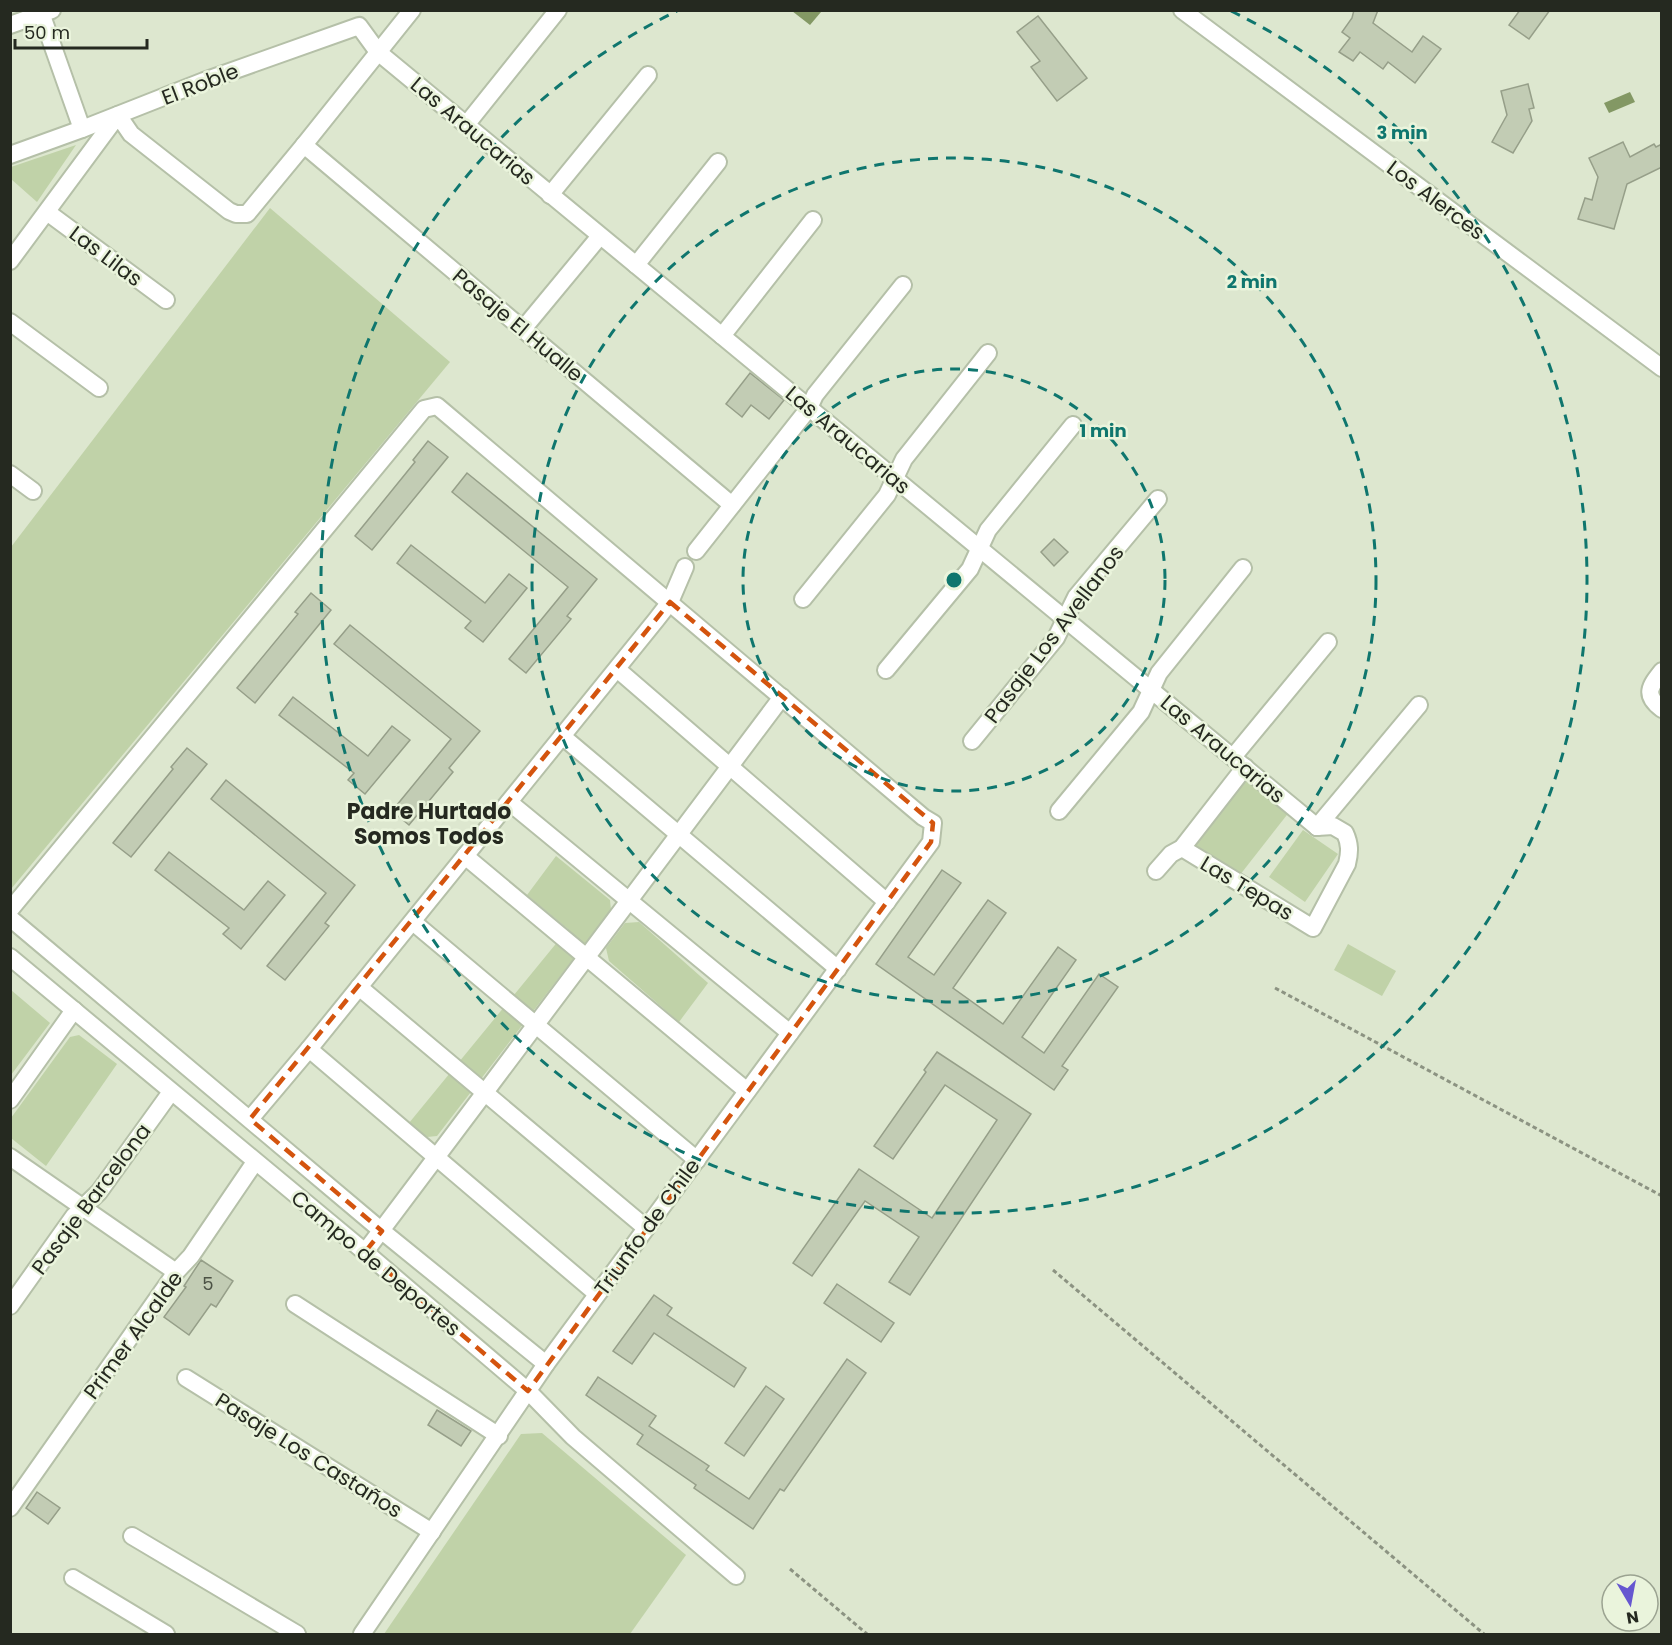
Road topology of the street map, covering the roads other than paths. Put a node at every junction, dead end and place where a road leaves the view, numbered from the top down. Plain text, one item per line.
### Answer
1 (412, 10) edge
2 (558, 10) edge
3 (1182, 10) edge
4 (45, 12) edge
5 (10, 25) edge
6 (378, 52) junction
7 (648, 75) dead end
8 (118, 115) junction
9 (466, 125) junction
10 (82, 129) junction
11 (304, 145) junction
12 (10, 155) edge
13 (718, 162) dead end
14 (550, 195) junction
15 (47, 212) junction
16 (813, 220) dead end
17 (600, 236) junction
18 (10, 261) edge
19 (636, 266) junction
20 (903, 285) dead end
21 (166, 300) dead end
22 (10, 322) edge
23 (523, 329) junction
24 (722, 336) junction
25 (988, 353) dead end
26 (1662, 368) edge
27 (99, 388) dead end
28 (809, 408) junction
29 (1073, 425) dead end
30 (10, 474) edge
31 (895, 478) junction
32 (33, 491) dead end
33 (1158, 499) dead end
34 (732, 505) junction
35 (980, 548) junction
36 (696, 551) dead end
37 (685, 567) dead end
38 (1244, 568) dead end
39 (803, 598) dead end
40 (670, 602) junction
41 (1065, 619) junction
42 (1328, 642) dead end
43 (617, 669) junction
44 (886, 670) dead end
45 (1662, 670) edge
46 (1151, 690) junction
47 (782, 697) junction
48 (1419, 705) dead end
49 (1662, 709) edge
50 (562, 736) junction
51 (972, 741) dead end
52 (1239, 762) junction
53 (730, 766) junction
54 (509, 802) junction
55 (1059, 811) dead end
56 (1317, 827) junction
57 (679, 834) junction
58 (1182, 848) junction
59 (465, 856) junction
60 (1156, 870) dead end
61 (629, 901) junction
62 (887, 902) junction
63 (10, 910) edge
64 (10, 918) edge
65 (412, 922) junction
66 (10, 957) edge
67 (587, 958) junction
68 (837, 969) junction
69 (359, 987) junction
70 (74, 1010) junction
71 (536, 1025) junction
72 (790, 1033) junction
73 (309, 1049) junction
74 (747, 1091) junction
75 (171, 1092) junction
76 (485, 1093) junction
77 (10, 1100) edge
78 (250, 1119) junction
79 (10, 1157) edge
80 (437, 1158) junction
81 (697, 1160) junction
82 (255, 1162) junction
83 (83, 1207) junction
84 (646, 1228) junction
85 (382, 1231) junction
86 (365, 1252) junction
87 (176, 1272) junction
88 (597, 1294) junction
89 (295, 1304) dead end
90 (10, 1306) edge
91 (546, 1364) junction
92 (186, 1378) dead end
93 (528, 1391) junction
94 (499, 1436) junction
95 (12, 1504) edge
96 (432, 1532) junction
97 (132, 1536) dead end
98 (736, 1576) dead end
99 (73, 1578) dead end
100 (166, 1635) edge
101 (297, 1635) edge
102 (362, 1635) edge

1 - 6 street
2 - 9 street
3 - 26 street, Los Alerces
4 - 5 street
4 - 10 street
6 - 8 street, El Roble
6 - 9 street, Las Araucarias
6 - 11 street
7 - 14 street
8 - 10 street, El Roble
8 - 11 street
8 - 15 street
9 - 14 street, Las Araucarias
10 - 12 street, El Roble
11 - 23 street, Pasaje El Hualle
13 - 19 street
14 - 17 street, Las Araucarias
15 - 18 street
15 - 21 street, Las Lilas
16 - 24 street
17 - 19 street, Las Araucarias
17 - 23 street
19 - 24 street, Las Araucarias
20 - 28 street
22 - 27 street
23 - 34 street, Pasaje El Hualle
24 - 28 street, Las Araucarias
25 - 31 street
28 - 31 street, Las Araucarias
28 - 34 street
29 - 35 street
30 - 32 street
31 - 35 street, Las Araucarias
31 - 39 street
33 - 41 street, Pasaje Los Avellanos
34 - 36 street
35 - 41 street, Las Araucarias
35 - 44 street
37 - 40 street
38 - 46 street
40 - 43 street
40 - 47 street
40 - 63 street
41 - 46 street, Las Araucarias
41 - 51 street, Pasaje Los Avellanos
42 - 52 street
43 - 50 street
43 - 53 street
45 - 49 street
46 - 52 street, Las Araucarias
46 - 55 street
47 - 53 street
47 - 62 street, Triunfo de Chile
48 - 56 street
50 - 54 street
50 - 57 street
52 - 56 street, Las Araucarias
52 - 58 street
53 - 57 street
53 - 62 street
54 - 59 street
54 - 61 street
56 - 58 street, Las Tepas
57 - 61 street
57 - 68 street
58 - 60 street
59 - 65 street
59 - 67 street
61 - 67 street
61 - 72 street
62 - 68 street, Triunfo de Chile
64 - 78 street, Campo de Deportes
65 - 69 street
65 - 71 street
66 - 70 street, Campo de Deportes
67 - 71 street
67 - 74 street
68 - 72 street, Triunfo de Chile
69 - 73 street
69 - 76 street
70 - 75 street, Campo de Deportes
70 - 77 street
71 - 76 street
71 - 81 street
72 - 74 street, Triunfo de Chile
73 - 78 street
73 - 80 street
74 - 81 street, Triunfo de Chile
75 - 82 street, Campo de Deportes
75 - 83 street, Pasaje Barcelona
76 - 80 street
76 - 84 street
78 - 85 street, Campo de Deportes
79 - 83 street
80 - 85 street
80 - 88 street
81 - 84 street, Triunfo de Chile
82 - 86 street, Campo de Deportes
82 - 87 street, Primer Alcalde
83 - 87 street
83 - 90 street, Pasaje Barcelona
84 - 88 street, Triunfo de Chile
85 - 86 street
85 - 91 street, Campo de Deportes
86 - 93 street, Campo de Deportes
87 - 95 street, Primer Alcalde
88 - 91 street, Triunfo de Chile
89 - 94 street
91 - 93 street, Triunfo de Chile
92 - 96 street, Pasaje Los Castaños
93 - 94 street, Triunfo de Chile
93 - 98 street, Campo de Deportes
94 - 96 street, Triunfo de Chile
96 - 102 street, Triunfo de Chile
97 - 101 street
99 - 100 street

